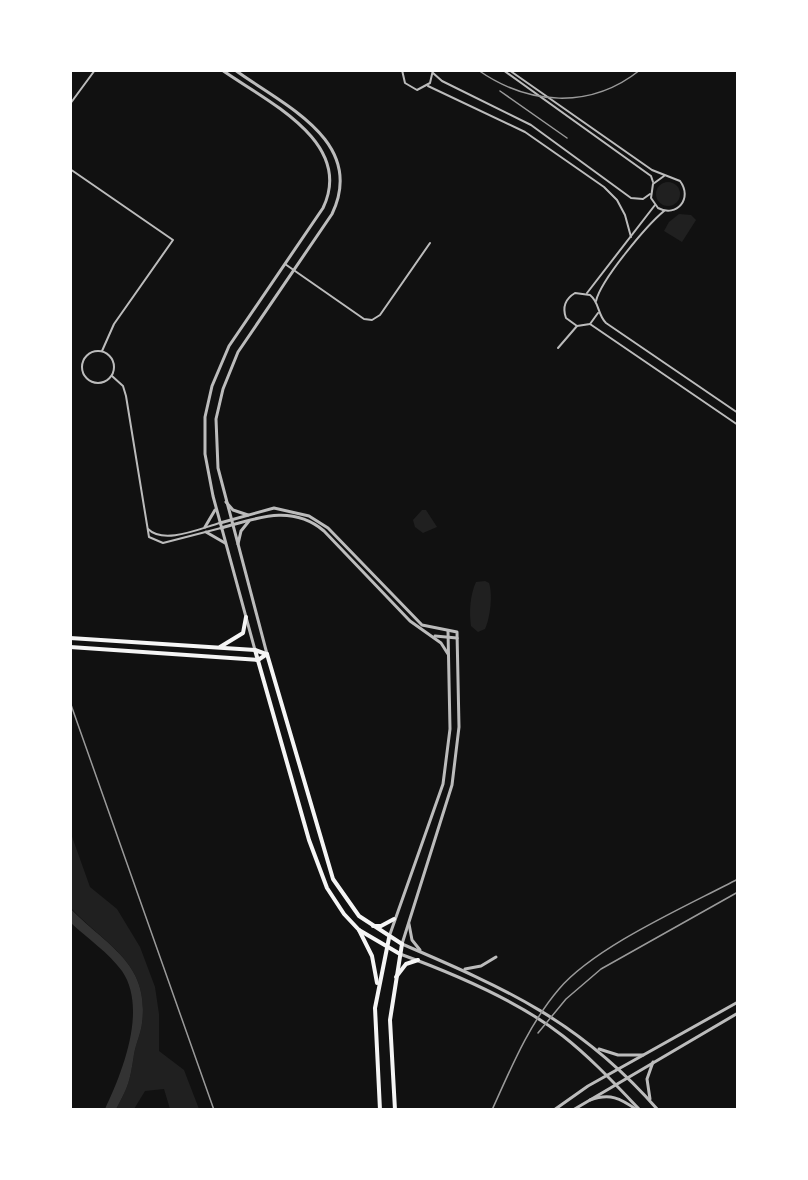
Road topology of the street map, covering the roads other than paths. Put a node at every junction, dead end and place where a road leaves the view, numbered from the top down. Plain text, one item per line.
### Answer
1 (94, 70) edge
2 (222, 70) edge
3 (235, 70) edge
4 (402, 70) edge
5 (503, 70) edge
6 (509, 70) edge
7 (433, 72) edge
8 (428, 86) junction
9 (70, 104) edge
10 (70, 169) edge
11 (664, 176) junction
12 (653, 184) junction
13 (650, 194) junction
14 (654, 205) junction
15 (664, 211) junction
16 (631, 237) junction
17 (430, 243) dead end
18 (285, 264) junction
19 (293, 269) junction
20 (586, 293) junction
21 (596, 301) junction
22 (598, 313) junction
23 (590, 324) junction
24 (577, 326) junction
25 (558, 348) dead end
26 (102, 351) junction
27 (112, 376) junction
28 (738, 413) edge
29 (738, 425) edge
30 (225, 500) junction
31 (216, 508) junction
32 (249, 515) junction
33 (230, 520) junction
34 (250, 520) junction
35 (220, 523) junction
36 (231, 525) junction
37 (146, 527) junction
38 (205, 527) junction
39 (221, 528) junction
40 (206, 532) junction
41 (225, 543) junction
42 (238, 549) junction
43 (246, 617) junction
44 (448, 631) junction
45 (429, 634) junction
46 (70, 638) edge
47 (448, 638) junction
48 (457, 638) junction
49 (70, 647) edge
50 (219, 647) junction
51 (255, 650) junction
52 (267, 654) junction
53 (448, 656) junction
54 (258, 660) junction
55 (394, 919) junction
56 (409, 921) junction
57 (371, 926) junction
58 (359, 930) junction
59 (388, 938) junction
60 (402, 944) junction
61 (386, 947) junction
62 (400, 954) junction
63 (427, 955) junction
64 (496, 957) dead end
65 (418, 960) junction
66 (463, 969) junction
67 (394, 984) junction
68 (378, 988) junction
69 (738, 1002) edge
70 (738, 1013) edge
71 (598, 1048) junction
72 (645, 1054) junction
73 (654, 1060) junction
74 (619, 1069) junction
75 (607, 1076) junction
76 (626, 1076) junction
77 (614, 1083) junction
78 (650, 1100) junction
79 (582, 1103) junction
80 (380, 1110) edge
81 (395, 1110) edge
82 (555, 1110) edge
83 (573, 1110) edge
84 (638, 1110) edge
85 (658, 1110) edge

1 - 9 street
2 - 18 street
3 - 19 street
4 - 8 street
5 - 12 street
6 - 11 street
7 - 8 street
7 - 13 street
8 - 16 street
10 - 26 street
11 - 12 street
11 - 15 street
12 - 13 street
13 - 14 street
14 - 15 street
14 - 16 street
15 - 21 street
16 - 20 street
17 - 19 street
18 - 19 street
18 - 31 street
19 - 30 street
20 - 21 street
20 - 24 street
21 - 22 street
22 - 23 street
22 - 28 street
23 - 24 street
23 - 29 street
24 - 25 street
26 - 27 street
26 - 27 street
27 - 37 street
30 - 32 street
30 - 33 street
31 - 35 street
31 - 38 street
32 - 33 street
32 - 44 street
33 - 35 street
33 - 36 street
34 - 36 street
34 - 42 street
34 - 45 street
35 - 38 street
35 - 39 street
36 - 39 street
36 - 42 street
37 - 38 street
37 - 40 street
39 - 40 street
39 - 41 street
40 - 41 street
41 - 43 street
42 - 52 street
43 - 50 main road
43 - 51 street
44 - 47 street
44 - 48 street
45 - 47 street
45 - 53 street
46 - 50 main road
47 - 48 street
47 - 53 street
48 - 56 street
49 - 54 main road
50 - 51 main road
51 - 52 main road
51 - 54 main road
52 - 54 main road
52 - 57 main road
53 - 55 street
54 - 58 main road
55 - 57 main road
55 - 59 street
56 - 60 street
56 - 63 street
57 - 59 main road
58 - 61 main road
58 - 68 main road
59 - 60 main road
59 - 61 main road
60 - 62 main road
60 - 63 street
61 - 62 main road
61 - 68 main road
62 - 65 street
62 - 67 main road
63 - 66 street
64 - 66 street
65 - 67 main road
65 - 75 street
66 - 71 street
67 - 81 main road
68 - 80 main road
69 - 72 street
70 - 73 street
71 - 72 street
71 - 74 street
72 - 74 street
73 - 76 street
73 - 78 street
74 - 75 street
74 - 76 street
75 - 77 street
75 - 82 street
76 - 77 street
76 - 78 street
77 - 79 street
77 - 84 street
78 - 85 street
79 - 83 street
79 - 84 street

